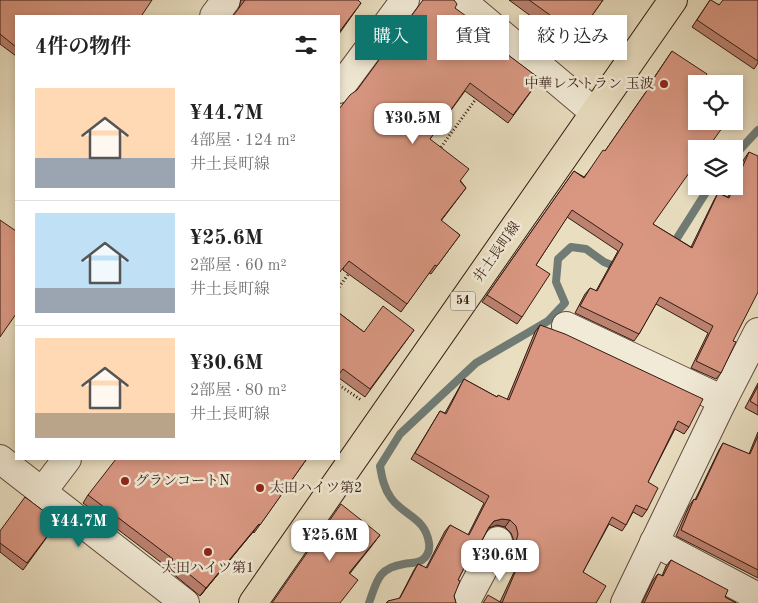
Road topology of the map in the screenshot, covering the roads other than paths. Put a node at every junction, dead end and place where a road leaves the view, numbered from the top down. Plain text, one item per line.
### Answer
1 (226, 0) edge
2 (405, 0) edge
3 (461, 0) edge
4 (673, 0) edge
5 (215, 15) edge
6 (340, 89) edge
7 (594, 112) junction
8 (566, 326) dead end
9 (757, 336) edge
10 (722, 400) junction
11 (66, 460) edge
12 (2, 464) edge
13 (42, 492) junction
14 (498, 542) dead end
15 (654, 542) junction
16 (758, 597) edge
17 (185, 603) edge
18 (253, 603) edge
19 (465, 603) edge
20 (625, 603) edge

1 - 5 street
2 - 6 street
3 - 7 street
4 - 7 main road, 井土長町線 / 54
7 - 18 main road, 井土長町線 / 54
8 - 10 street
9 - 10 street
10 - 15 street
11 - 13 street
12 - 13 street
13 - 17 street
14 - 19 street
15 - 16 street
15 - 20 street

